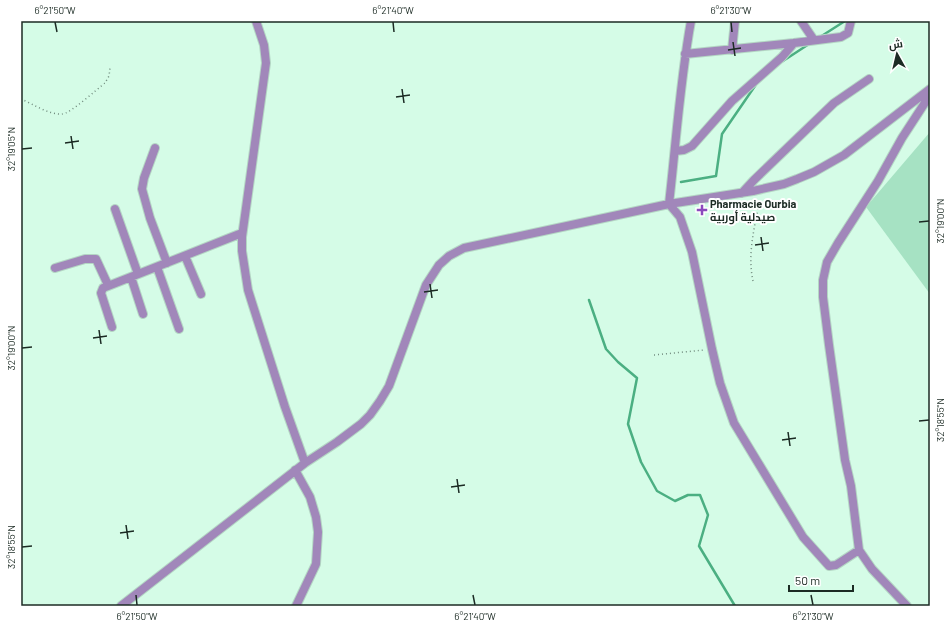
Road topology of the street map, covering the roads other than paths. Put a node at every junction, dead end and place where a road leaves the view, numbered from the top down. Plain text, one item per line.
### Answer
1 (256, 21) edge
2 (691, 21) edge
3 (735, 21) edge
4 (801, 21) edge
5 (851, 21) edge
6 (814, 40) junction
7 (794, 43) junction
8 (732, 50) junction
9 (685, 54) junction
10 (869, 79) dead end
11 (930, 89) edge
12 (930, 95) edge
13 (155, 148) dead end
14 (675, 151) junction
15 (742, 193) junction
16 (669, 204) junction
17 (115, 209) dead end
18 (242, 233) junction
19 (186, 256) junction
20 (167, 263) junction
21 (157, 267) junction
22 (55, 268) dead end
23 (134, 275) junction
24 (108, 285) junction
25 (201, 294) dead end
26 (143, 314) dead end
27 (112, 327) dead end
28 (179, 329) dead end
29 (305, 463) junction
30 (295, 470) junction
31 (859, 550) junction
32 (121, 606) edge
33 (296, 606) edge
34 (907, 606) edge

1 - 18 street
2 - 9 street
3 - 8 street
4 - 6 street
5 - 6 street
6 - 7 street
7 - 8 street
7 - 14 street
8 - 9 street
9 - 14 street
10 - 15 street
11 - 15 street
12 - 31 street
13 - 20 street
14 - 16 street
15 - 16 street
16 - 29 street
16 - 31 street
17 - 23 street
18 - 19 street
18 - 29 street
19 - 20 street
19 - 25 street
20 - 21 street
21 - 23 street
21 - 28 street
22 - 24 street
23 - 24 street
23 - 26 street
24 - 27 street
29 - 30 street
30 - 32 street
30 - 33 street
31 - 34 street

